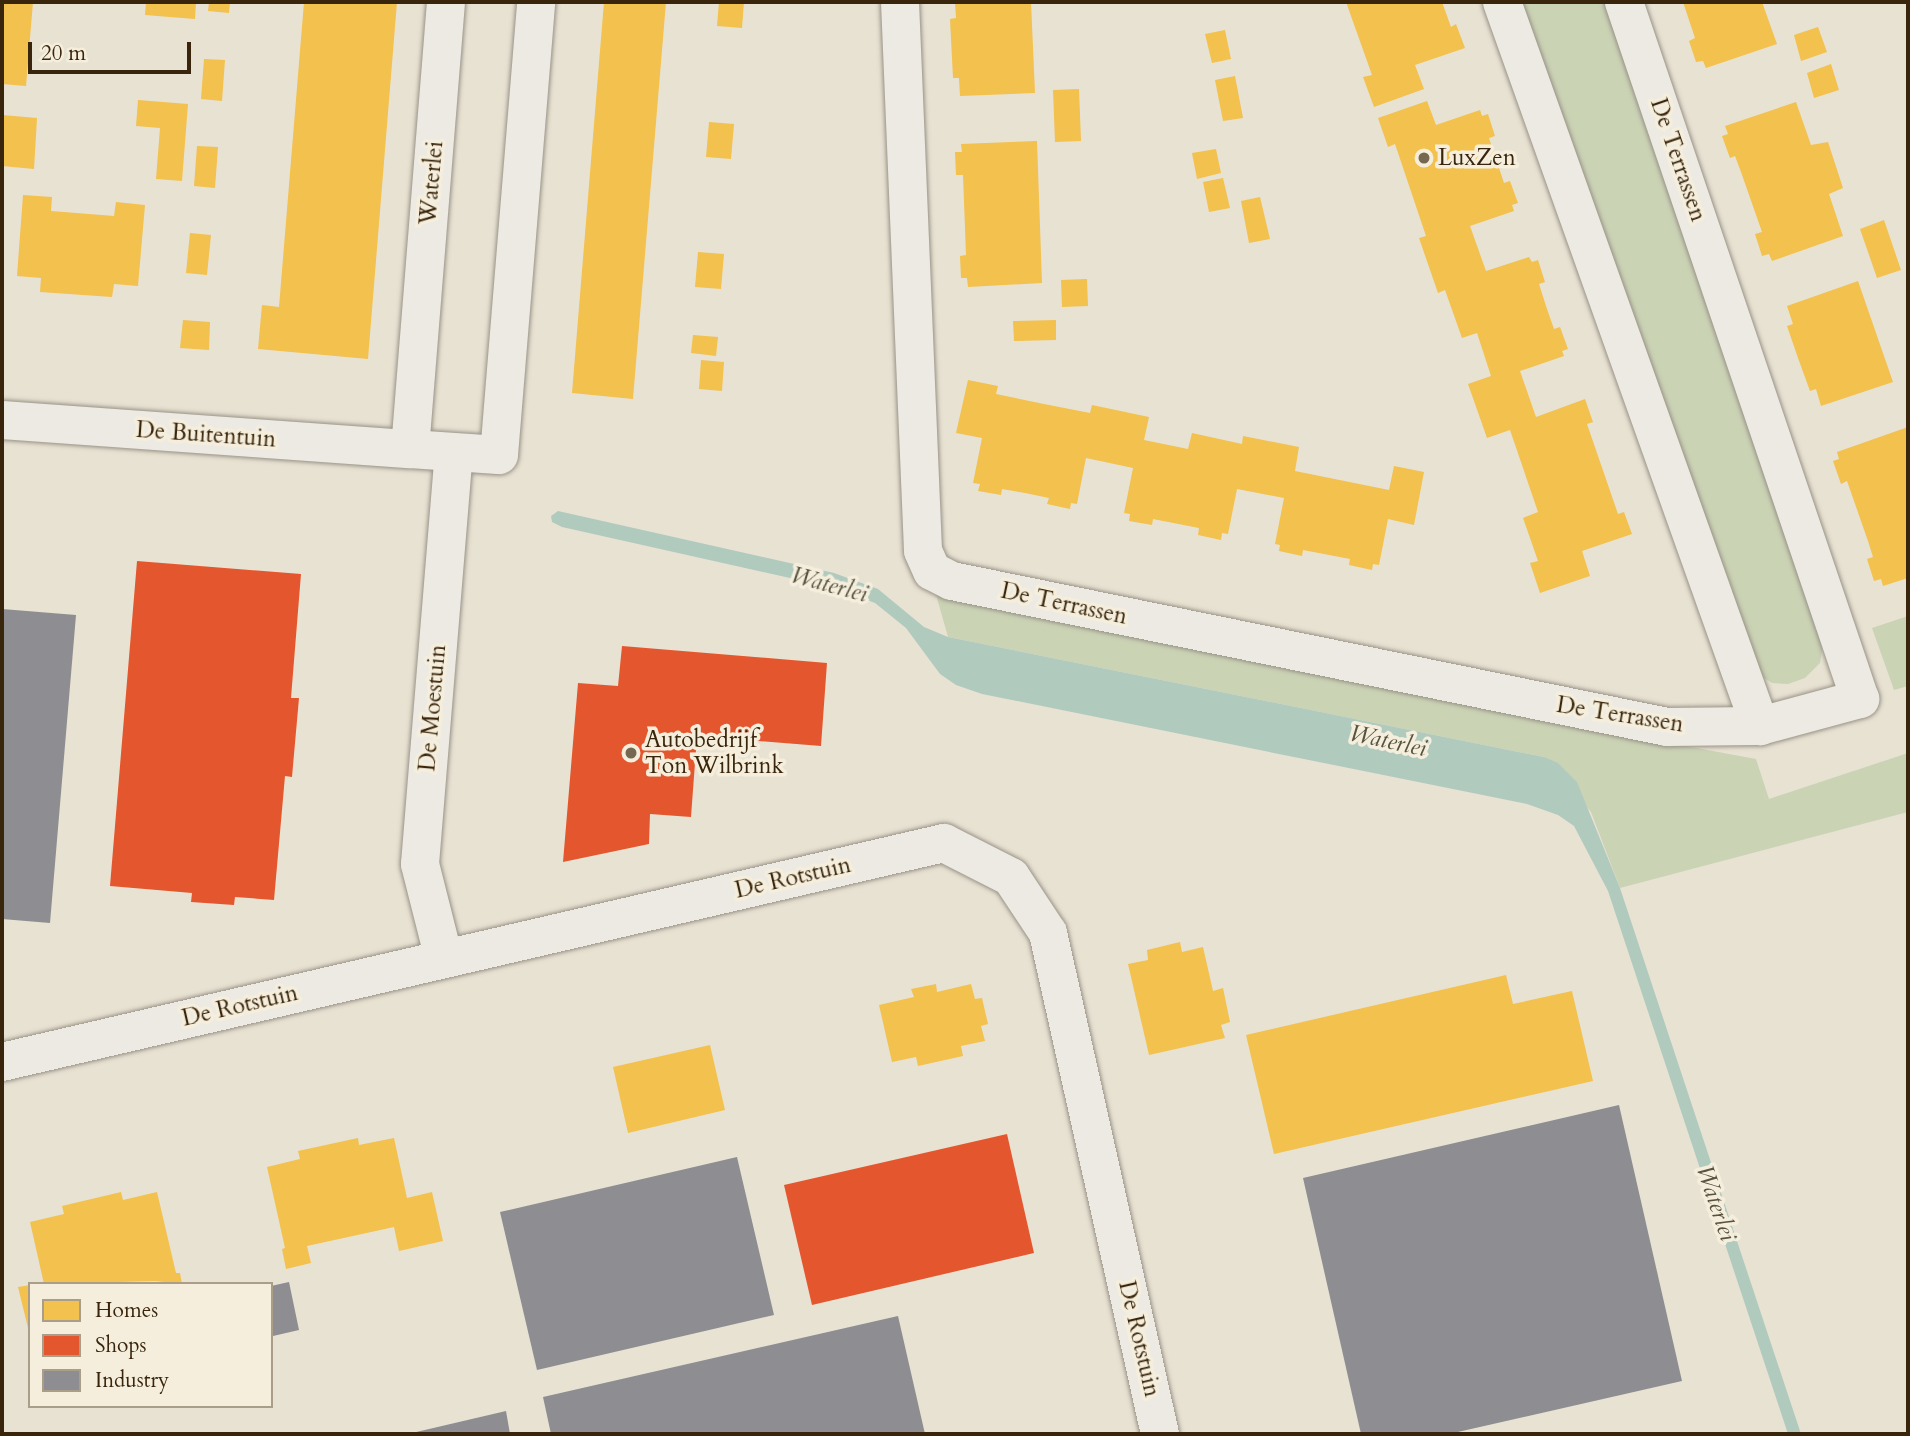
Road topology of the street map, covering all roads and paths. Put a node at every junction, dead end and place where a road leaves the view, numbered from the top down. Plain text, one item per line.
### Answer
1 (446, 2) edge
2 (536, 2) edge
3 (900, 2) edge
4 (1502, 2) edge
5 (1625, 2) edge
6 (2, 420) edge
7 (410, 449) junction
8 (454, 454) junction
9 (1760, 726) junction
10 (444, 960) junction
11 (2, 1062) edge
12 (1160, 1434) edge

1 - 7 street, Waterlei
2 - 8 street
3 - 9 street, De Terrassen
4 - 9 street
5 - 9 street, De Terrassen
6 - 7 street, De Buitentuin
7 - 8 street
8 - 10 street, De Moestuin
10 - 11 street, De Rotstuin
10 - 12 street, De Rotstuin

